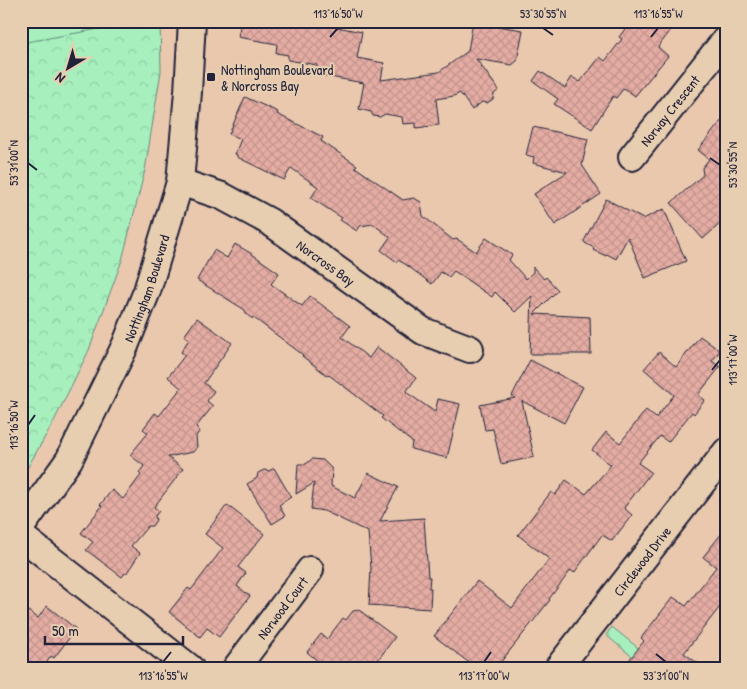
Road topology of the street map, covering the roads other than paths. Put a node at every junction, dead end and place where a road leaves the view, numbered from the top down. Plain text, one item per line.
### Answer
1 (192, 21) edge
2 (726, 39) edge
3 (632, 157) dead end
4 (180, 182) junction
5 (470, 349) dead end
6 (726, 452) edge
7 (21, 527) edge
8 (21, 536) edge
9 (310, 570) dead end
10 (190, 668) edge
11 (236, 668) edge
12 (558, 668) edge

1 - 4 street, Nottingham Boulevard
2 - 3 street, Norway Crescent
4 - 5 street, Norcross Bay
4 - 7 street, Nottingham Boulevard
6 - 12 street, Circlewood Drive
8 - 10 street
9 - 11 street, Norwood Court

